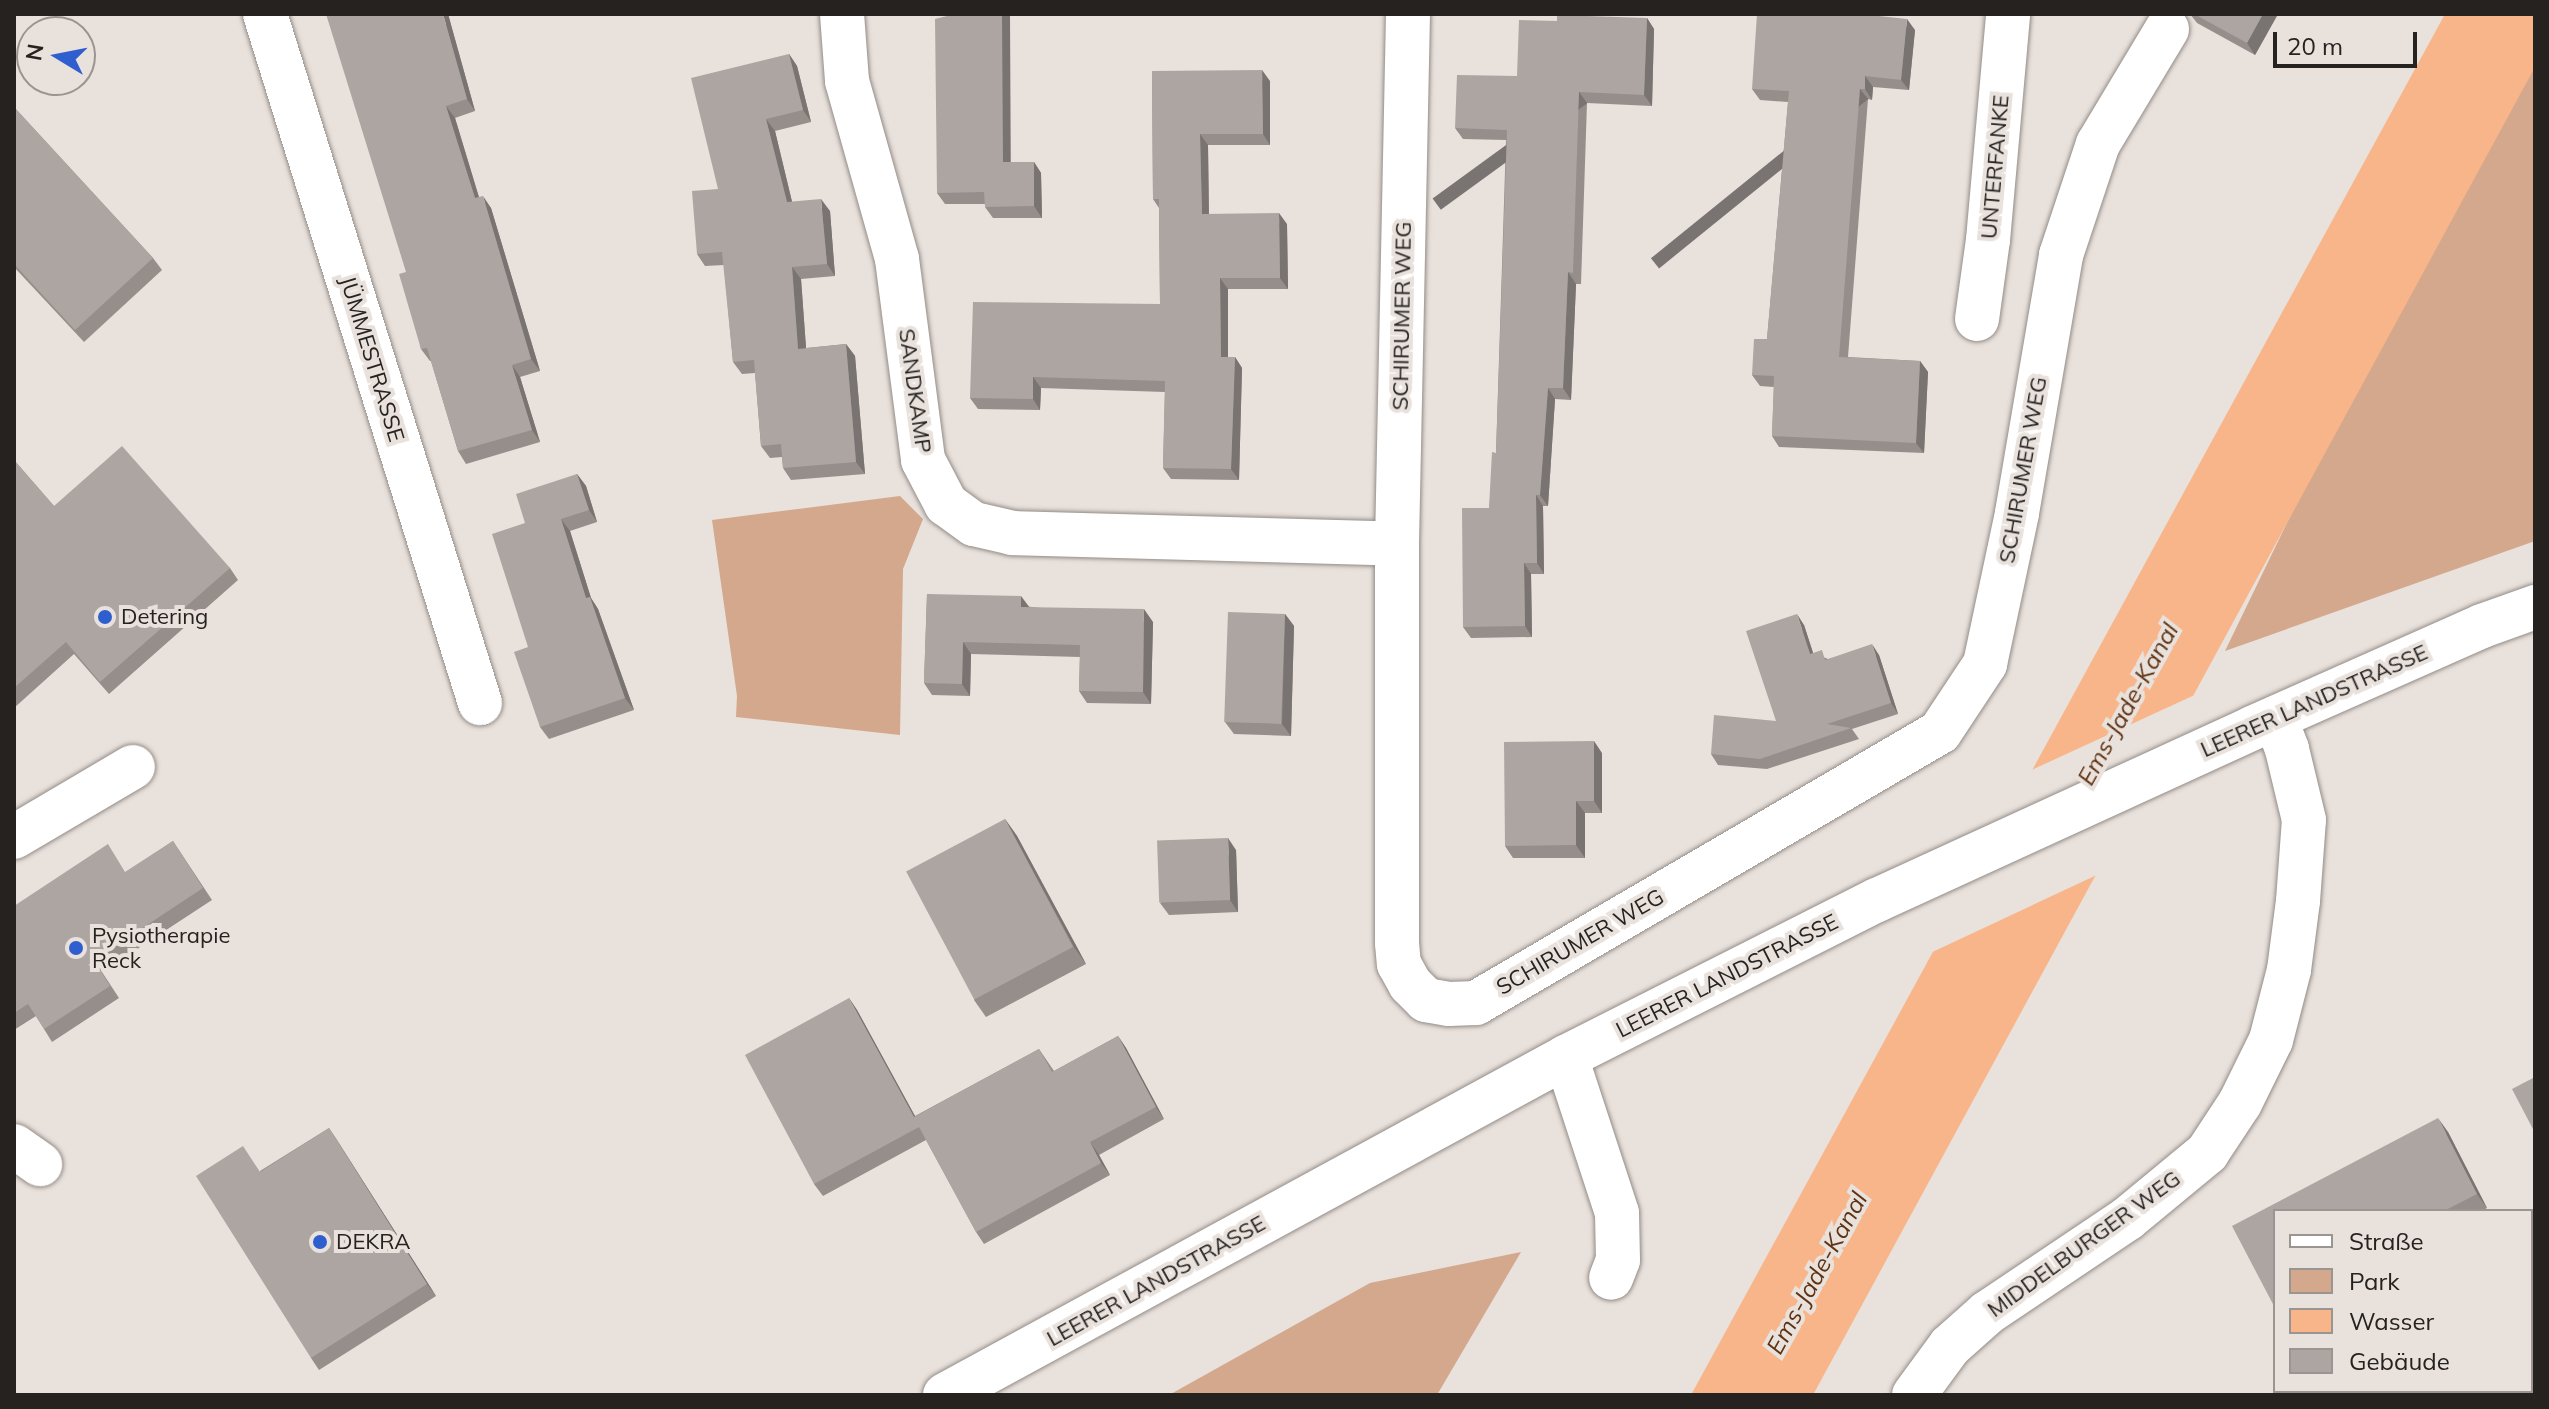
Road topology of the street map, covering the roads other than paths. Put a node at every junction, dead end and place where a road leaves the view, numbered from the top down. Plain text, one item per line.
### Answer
1 (265, 14) edge
2 (842, 14) edge
3 (1408, 14) edge
4 (2008, 14) edge
5 (2167, 29) dead end
6 (1977, 319) dead end
7 (1397, 544) junction
8 (2535, 607) edge
9 (480, 703) dead end
10 (2264, 723) junction
11 (133, 767) dead end
12 (14, 837) edge
13 (1566, 1057) junction
14 (1611, 1278) dead end
15 (945, 1395) edge
16 (1914, 1395) edge

1 - 9 street, JÜMMESTRASSE
2 - 7 street, SANDKAMP
3 - 7 street, SCHIRUMER WEG
4 - 6 street, UNTERFANKE
5 - 7 street, SCHIRUMER WEG
8 - 10 street, LEERER LANDSTRASSE
10 - 13 street, LEERER LANDSTRASSE
10 - 16 street, MIDDELBURGER WEG
11 - 12 street
13 - 14 street
13 - 15 street, LEERER LANDSTRASSE

